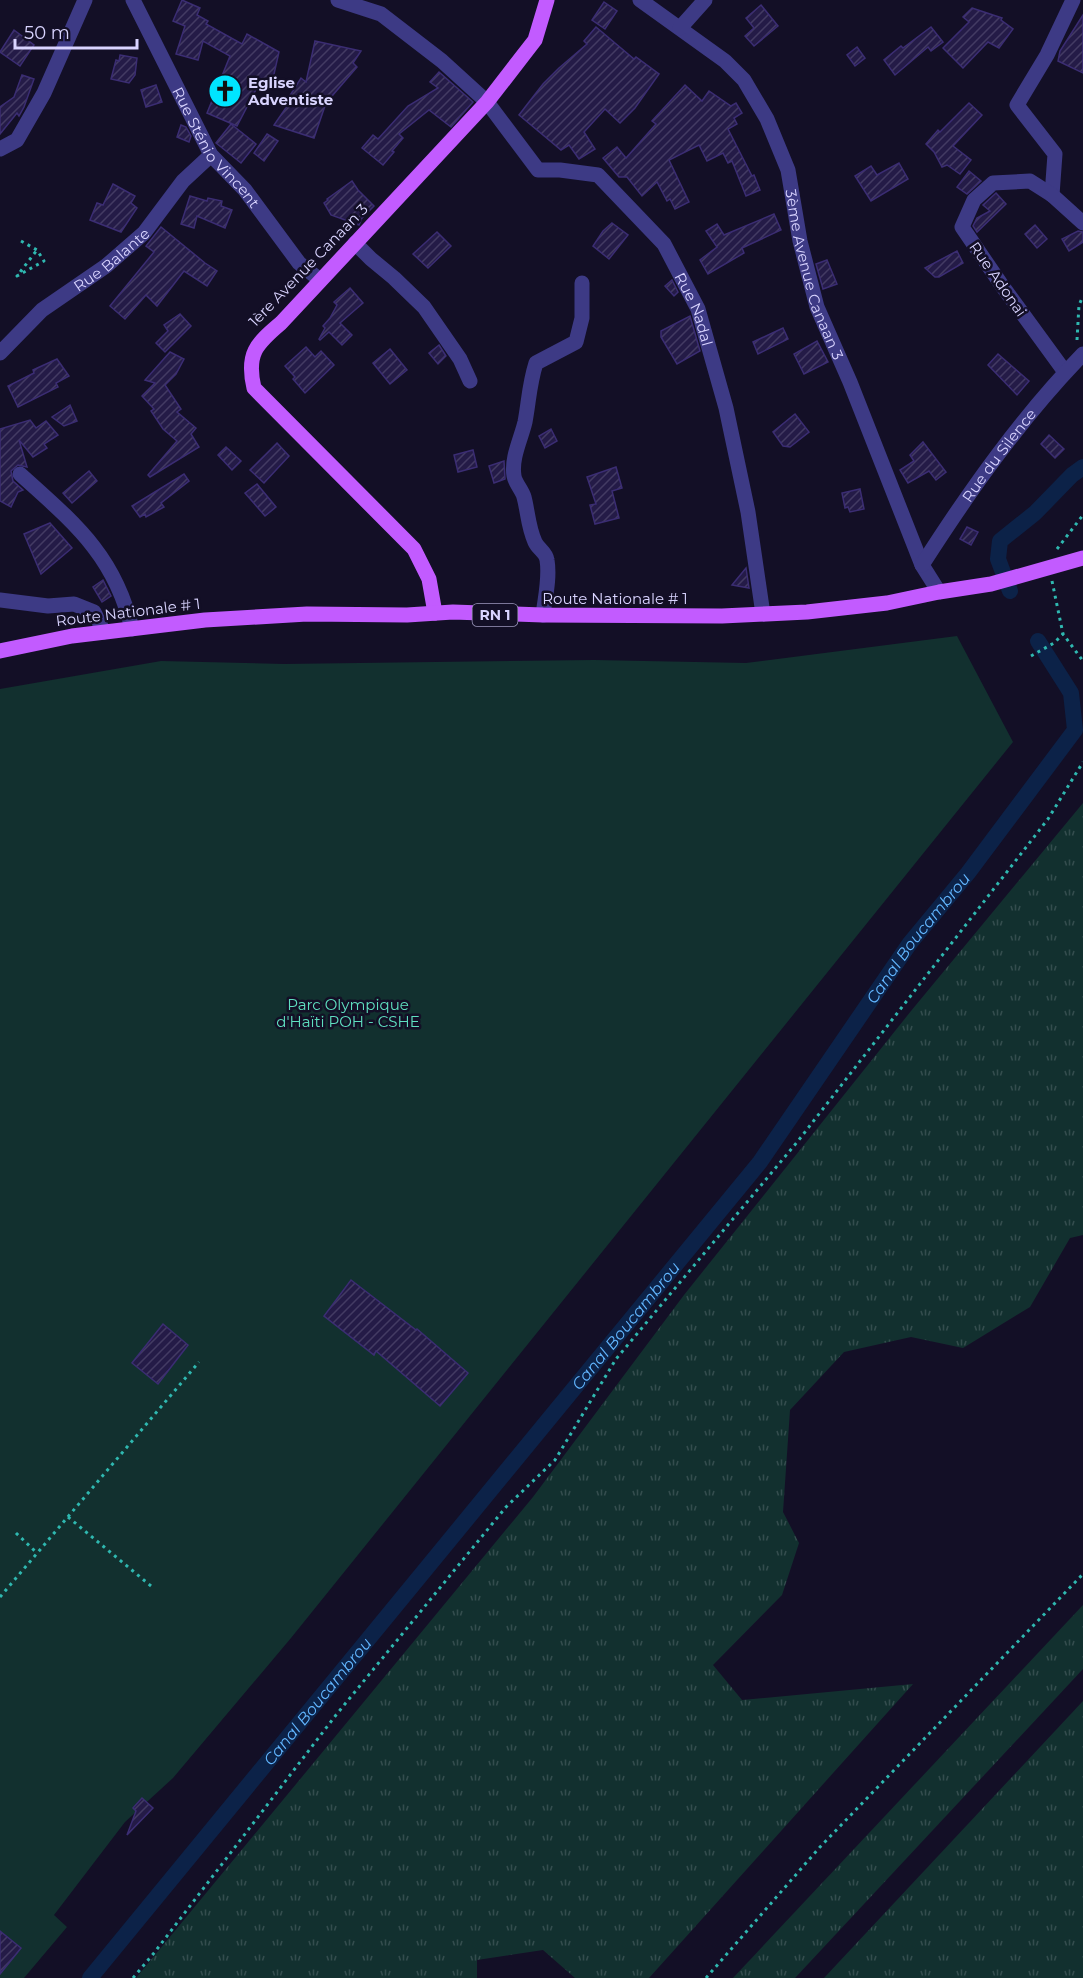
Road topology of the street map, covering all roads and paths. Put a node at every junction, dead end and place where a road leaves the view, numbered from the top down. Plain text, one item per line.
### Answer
1 (85, 0) edge
2 (133, 0) edge
3 (338, 0) edge
4 (547, 0) edge
5 (640, 0) edge
6 (705, 0) edge
7 (1073, 0) edge
8 (680, 28) junction
9 (487, 102) junction
10 (0, 149) edge
11 (211, 154) junction
12 (1052, 195) junction
13 (1083, 223) edge
14 (21, 241) dead end
15 (355, 243) junction
16 (37, 250) junction
17 (320, 280) junction
18 (582, 283) dead end
19 (1083, 296) edge
20 (0, 353) edge
21 (1080, 357) edge
22 (1065, 372) junction
23 (470, 381) dead end
24 (20, 474) dead end
25 (1083, 514) edge
26 (1083, 558) edge
27 (922, 565) junction
28 (1049, 567) junction
29 (939, 591) junction
30 (0, 600) edge
31 (435, 613) junction
32 (763, 614) junction
33 (543, 615) junction
34 (132, 629) junction
35 (104, 632) junction
36 (1063, 634) junction
37 (0, 651) edge
38 (1031, 656) dead end
39 (1083, 661) edge
40 (1083, 762) edge
41 (199, 1362) dead end
42 (68, 1517) junction
43 (16, 1533) dead end
44 (37, 1553) junction
45 (1083, 1574) edge
46 (151, 1586) dead end
47 (0, 1597) edge
48 (133, 1978) edge
49 (706, 1978) edge

1 - 10 street
2 - 11 street, Rue Sténio Vincent
3 - 9 street, Rue Nadal
4 - 9 main road, 1ère Avenue Canaan 3
5 - 8 street, 3ème Avenue Canaan 3
6 - 8 street
7 - 12 street
8 - 27 street, 3ème Avenue Canaan 3
9 - 15 main road, 1ère Avenue Canaan 3
9 - 32 street, Rue Nadal
11 - 17 street, Rue Sténio Vincent
11 - 20 street, Rue Balante
12 - 13 street, Rue Adonai
12 - 22 street, Rue Adonai
14 - 16 path
15 - 17 main road, 1ère Avenue Canaan 3
15 - 23 street
16 - 16 path
17 - 31 main road, 1ère Avenue Canaan 3
18 - 33 street
19 - 21 path
21 - 22 street, Rue du Silence
22 - 27 street, Rue du Silence
24 - 34 street
25 - 28 path
26 - 28 main road, Route Nationale # 1 / RN 1
27 - 29 street, 3ème Avenue Canaan 3
28 - 29 main road, Route Nationale # 1 / RN 1
28 - 36 path
29 - 32 main road, Route Nationale # 1 / RN 1
30 - 35 street
31 - 33 main road, Route Nationale # 1 / RN 1
31 - 34 main road, Route Nationale # 1 / RN 1
32 - 33 main road, Route Nationale # 1 / RN 1
34 - 35 main road, Route Nationale # 1 / RN 1
35 - 37 main road, Route Nationale # 1 / RN 1
36 - 38 path
36 - 39 path
40 - 48 path
41 - 42 path
42 - 44 path
42 - 46 path
43 - 44 path
44 - 47 path
45 - 49 path

